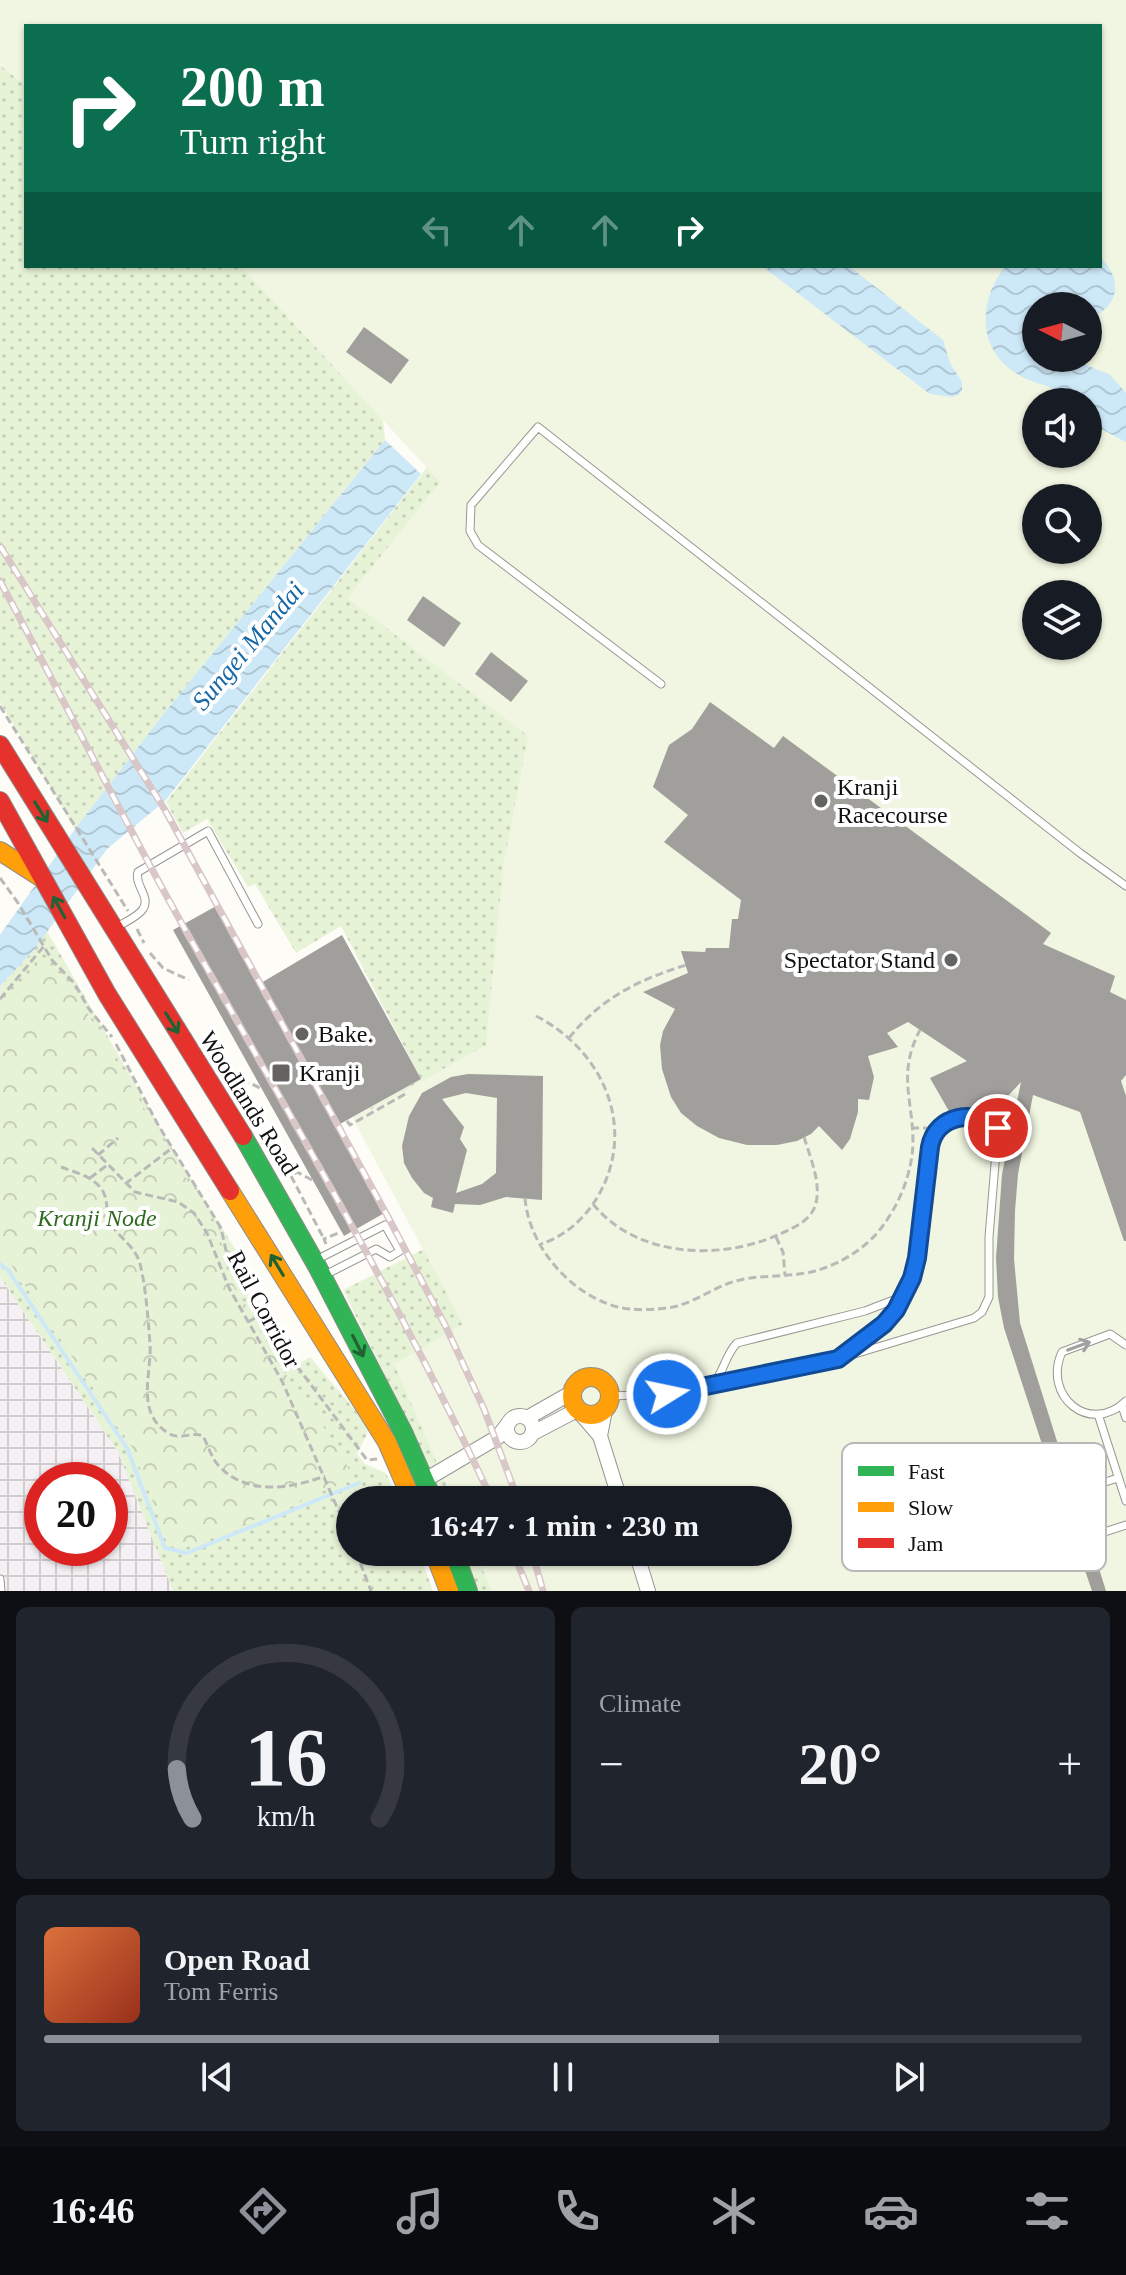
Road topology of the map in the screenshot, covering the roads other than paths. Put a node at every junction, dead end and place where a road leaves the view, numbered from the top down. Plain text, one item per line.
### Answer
1 (661, 684) dead end
2 (0, 745) edge
3 (0, 801) edge
4 (0, 851) edge
5 (45, 881) junction
6 (1126, 886) edge
7 (258, 924) dead end
8 (113, 929) junction
9 (116, 958) junction
10 (107, 994) junction
11 (318, 1269) junction
12 (904, 1296) junction
13 (1126, 1345) edge
14 (838, 1359) junction
15 (710, 1387) junction
16 (607, 1403) junction
17 (1124, 1404) edge
18 (576, 1406) junction
19 (1098, 1414) junction
20 (527, 1418) junction
21 (1126, 1418) edge
22 (510, 1421) junction
23 (533, 1433) junction
24 (600, 1436) junction
25 (498, 1437) junction
26 (515, 1440) junction
27 (1118, 1478) junction
28 (425, 1480) junction
29 (1106, 1482) edge
30 (406, 1486) edge
31 (427, 1486) edge
32 (616, 1486) edge
33 (1126, 1501) edge
34 (1126, 1525) edge
35 (1106, 1531) edge
36 (439, 1566) edge
37 (459, 1566) edge
38 (640, 1566) edge
39 (0, 1579) edge
40 (1, 1591) edge
41 (449, 1591) edge
42 (468, 1591) edge
43 (648, 1591) edge

1 - 6 lane
2 -> 8 main road, Woodlands Road
3 - 5 main road
4 - 5 main road
10 -> 5 main road
7 - 8 lane
8 - 9 main road, Woodlands Road
9 - 10 main road
9 -> 11 main road, Woodlands Road
30 -> 10 main road
11 - 11 lane
11 -> 28 main road, Woodlands Road
12 - 14 lane
12 - 14 lane
12 - 15 lane
19 -> 13 lane
14 - 15 lane
15 - 16 lane
16 - 18 main road
16 - 18 main road
16 - 24 street
17 - 19 lane
17 - 21 lane
18 - 20 street
18 - 23 street
18 - 24 street
19 - 27 lane
20 - 22 street
20 - 23 street
22 - 25 street
22 - 26 street
23 - 26 street
24 - 32 street
25 - 26 street
25 - 28 street
27 - 29 lane
27 - 33 lane
28 - 31 main road, Woodlands Road
34 - 35 lane
36 - 41 main road
37 - 42 main road
38 - 43 street
39 - 40 lane

